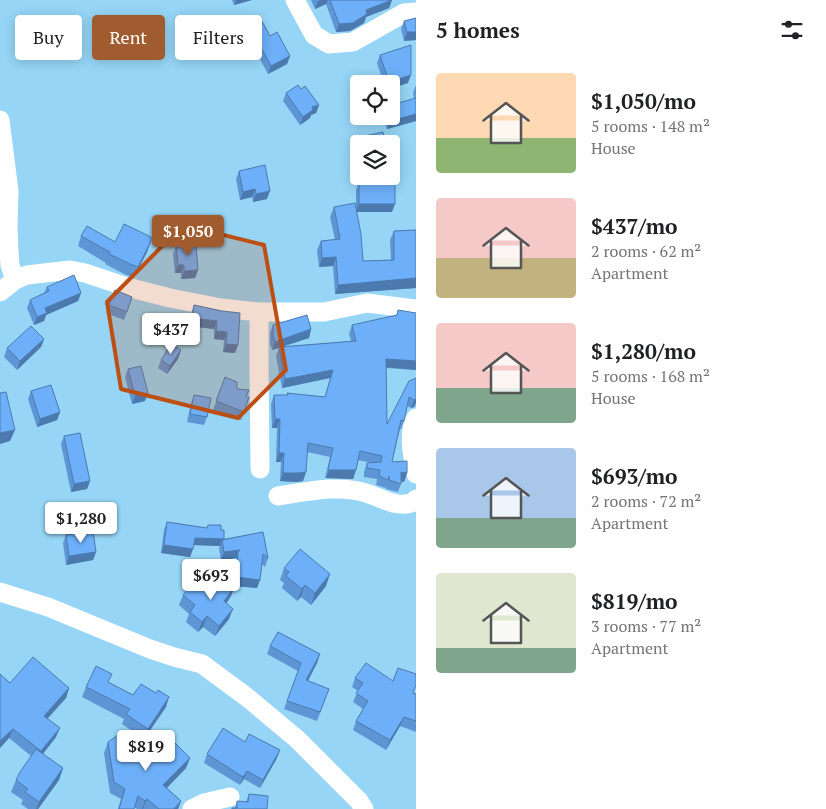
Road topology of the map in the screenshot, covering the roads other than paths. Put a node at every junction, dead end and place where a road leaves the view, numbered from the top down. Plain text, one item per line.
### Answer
1 (295, 0) edge
2 (416, 12) edge
3 (0, 120) edge
4 (16, 280) junction
5 (0, 292) edge
6 (416, 309) edge
7 (260, 312) junction
8 (416, 418) edge
9 (260, 469) dead end
10 (416, 474) edge
11 (278, 496) dead end
12 (416, 498) edge
13 (0, 592) edge
14 (230, 798) dead end
15 (192, 809) edge
16 (364, 809) edge

1 - 2 street
3 - 4 street
4 - 5 street
4 - 7 street
6 - 7 street
7 - 9 street
8 - 10 street
11 - 12 street
13 - 16 street
14 - 15 street

